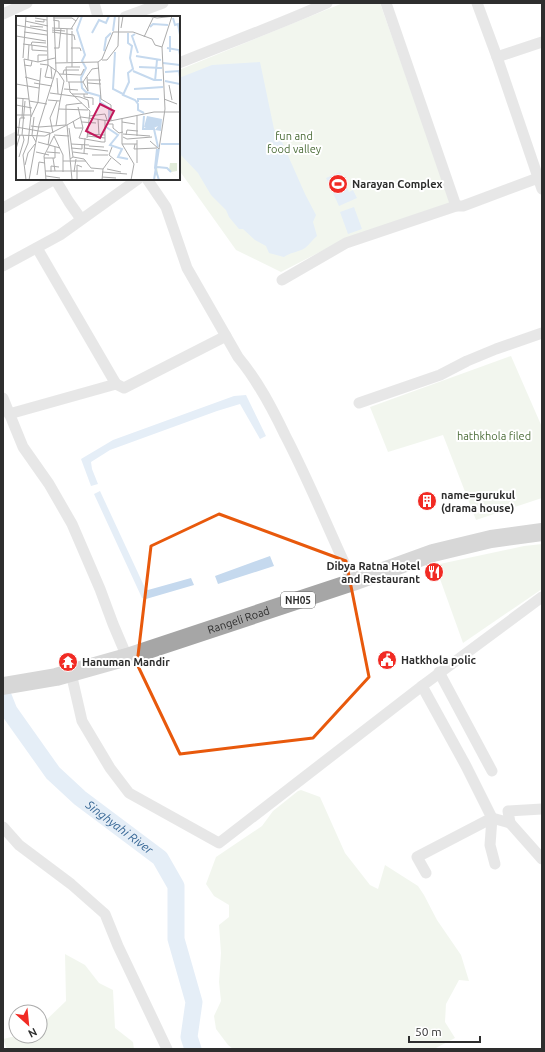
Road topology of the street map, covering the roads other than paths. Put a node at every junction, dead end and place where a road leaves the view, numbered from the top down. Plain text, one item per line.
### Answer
1 (27, 3) edge
2 (94, 3) edge
3 (163, 3) edge
4 (327, 3) edge
5 (386, 3) edge
6 (477, 3) edge
7 (3, 14) edge
8 (98, 16) edge
9 (128, 16) edge
10 (542, 42) edge
11 (497, 57) junction
12 (180, 63) edge
13 (16, 138) edge
14 (3, 144) edge
15 (538, 178) junction
16 (53, 180) edge
17 (56, 180) edge
18 (137, 180) edge
19 (148, 180) edge
20 (542, 189) edge
21 (456, 206) junction
22 (3, 208) edge
23 (81, 219) junction
24 (37, 248) junction
25 (3, 266) edge
26 (282, 280) dead end
27 (542, 333) edge
28 (226, 336) junction
29 (116, 384) junction
30 (3, 398) edge
31 (359, 403) dead end
32 (9, 414) junction
33 (542, 532) edge
34 (353, 582) junction
35 (542, 597) edge
36 (127, 657) junction
37 (439, 672) junction
38 (63, 675) junction
39 (3, 686) edge
40 (422, 686) junction
41 (492, 771) dead end
42 (542, 809) edge
43 (508, 811) junction
44 (492, 818) junction
45 (510, 823) junction
46 (3, 827) edge
47 (542, 859) edge
48 (495, 864) dead end
49 (426, 873) dead end
50 (167, 1049) edge

1 - 7 street
2 - 8 street
3 - 9 street
4 - 12 street
5 - 21 street
6 - 11 street
10 - 11 street
11 - 15 street
13 - 14 street
15 - 20 street
15 - 21 street
16 - 22 street
17 - 23 street
18 - 23 street
19 - 28 street
21 - 26 street
23 - 24 street
24 - 25 street
24 - 29 street
27 - 31 street
28 - 29 street
28 - 34 street
29 - 32 street
30 - 32 street
32 - 36 street
33 - 34 main road, Rangeli Road / NH05
34 - 36 main road, Rangeli Road / NH05
35 - 37 street
36 - 38 main road, Rangeli Road / NH05
37 - 40 street
37 - 41 street
38 - 39 main road, Rangeli Road / NH05
38 - 40 street
40 - 44 street
42 - 43 street
43 - 44 street
43 - 45 street
44 - 45 street
44 - 48 street
44 - 49 street
45 - 47 street
46 - 50 street

